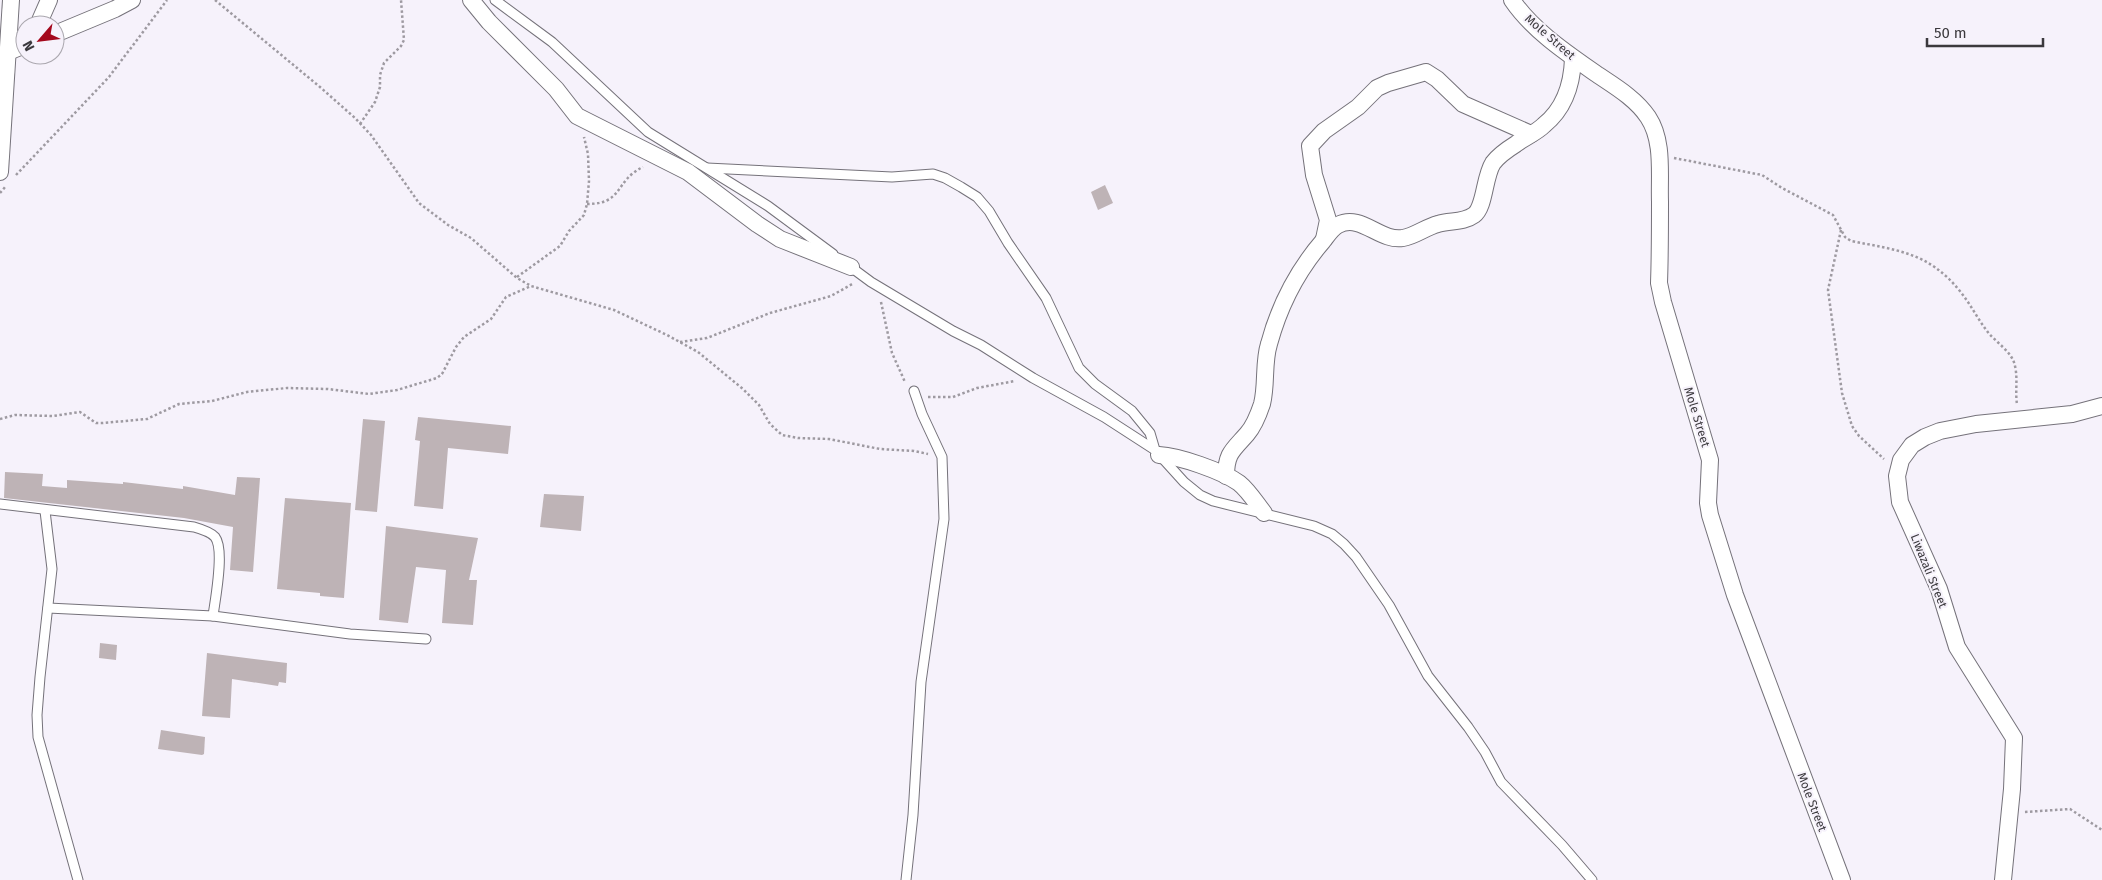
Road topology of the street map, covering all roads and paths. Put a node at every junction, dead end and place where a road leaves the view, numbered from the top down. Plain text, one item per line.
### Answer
1 (11, 0) edge
2 (49, 0) edge
3 (132, 0) edge
4 (167, 0) edge
5 (215, 0) edge
6 (401, 0) edge
7 (470, 0) edge
8 (495, 0) edge
9 (1512, 0) edge
10 (42, 15) edge
11 (65, 30) edge
12 (15, 49) edge
13 (8, 52) junction
14 (1573, 58) junction
15 (578, 116) junction
16 (360, 124) junction
17 (1531, 134) junction
18 (1660, 155) junction
19 (661, 159) junction
20 (704, 168) junction
21 (0, 172) edge
22 (0, 193) edge
23 (587, 204) junction
24 (1841, 228) junction
25 (1324, 239) junction
26 (857, 272) junction
27 (517, 278) junction
28 (531, 286) junction
29 (878, 286) junction
30 (679, 342) junction
31 (1033, 378) junction
32 (914, 391) junction
33 (2102, 406) edge
34 (0, 419) edge
35 (2023, 420) junction
36 (1157, 453) junction
37 (942, 457) junction
38 (1898, 472) junction
39 (1226, 476) junction
40 (0, 504) edge
41 (45, 511) junction
42 (1264, 512) junction
43 (48, 608) junction
44 (213, 616) junction
45 (426, 639) dead end
46 (2009, 812) junction
47 (2102, 830) edge
48 (78, 880) edge
49 (906, 880) edge
50 (1592, 880) edge
51 (1842, 880) edge
52 (2003, 880) edge

1 - 13 street
2 - 10 street
3 - 11 street
4 - 22 path
5 - 16 path
6 - 16 path
7 - 15 street
8 - 20 lane
9 - 14 street, Mole Street
12 - 13 street
13 - 21 street
14 - 17 street
14 - 18 street, Mole Street
15 - 19 street
15 - 23 path
16 - 27 path
17 - 25 street
17 - 25 street
18 - 24 path
18 - 51 street, Mole Street
19 - 23 path
19 - 26 street
20 - 26 lane
20 - 36 lane
23 - 27 path
24 - 35 path
24 - 38 path
25 - 39 street
26 - 29 lane
26 - 30 path
27 - 28 path
28 - 30 path
28 - 34 path
29 - 31 lane
29 - 32 path
30 - 37 path
31 - 32 path
31 - 36 lane
32 - 37 lane
33 - 35 street, Liwazali Street
35 - 38 street, Liwazali Street
36 - 39 street
36 - 42 lane
37 - 49 lane
38 - 46 street, Liwazali Street
39 - 42 street
40 - 41 lane
41 - 43 lane
41 - 44 lane
42 - 50 lane
43 - 44 lane
43 - 48 lane
44 - 45 lane
46 - 47 path
46 - 52 street, Liwazali Street

